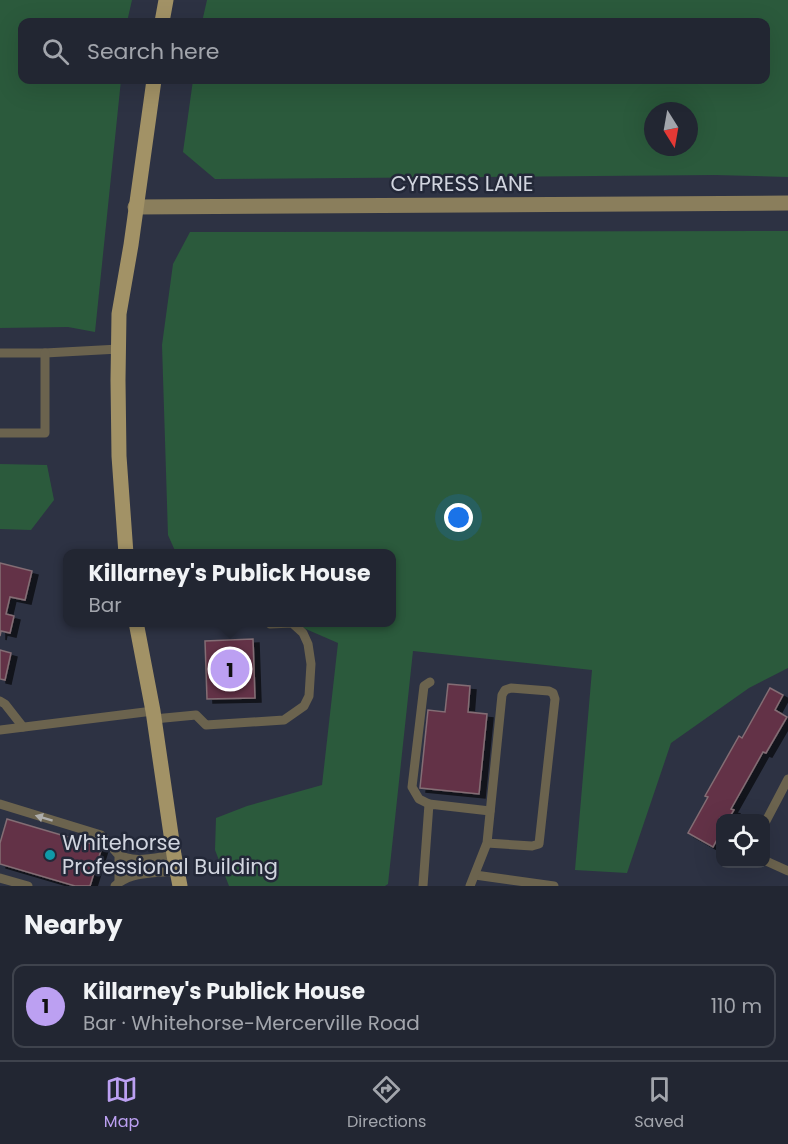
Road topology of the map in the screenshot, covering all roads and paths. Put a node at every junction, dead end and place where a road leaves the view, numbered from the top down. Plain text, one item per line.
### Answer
1 (166, 0) edge
2 (163, 18) edge
3 (153, 84) edge
4 (788, 203) edge
5 (135, 207) junction
6 (118, 349) junction
7 (0, 353) edge
8 (45, 353) junction
9 (0, 433) edge
10 (126, 549) edge
11 (137, 627) edge
12 (296, 627) edge
13 (430, 682) dead end
14 (0, 701) edge
15 (154, 715) junction
16 (22, 727) junction
17 (0, 730) edge
18 (788, 779) edge
19 (0, 804) edge
20 (429, 804) junction
21 (490, 811) junction
22 (769, 814) edge
23 (487, 843) junction
24 (120, 855) junction
25 (174, 855) junction
26 (770, 863) edge
27 (788, 871) edge
28 (475, 875) junction
29 (0, 878) edge
30 (178, 879) edge
31 (117, 884) edge
32 (28, 886) edge
33 (423, 886) edge
34 (470, 886) edge
35 (554, 886) edge

1 - 2 main road
3 - 5 main road
4 - 5 street, CYPRESS LANE
5 - 6 main road
6 - 8 lane
6 - 10 main road
7 - 8 lane
8 - 9 lane
11 - 15 main road
12 - 15 lane
13 - 20 lane
14 - 16 lane
15 - 16 lane
15 - 25 main road
16 - 17 lane
18 - 22 lane
24 -> 19 lane
20 - 21 lane
20 - 33 lane
21 - 23 lane
21 - 23 lane
23 - 28 lane
24 - 25 lane
24 - 31 lane
25 - 30 main road
26 - 27 lane
28 - 34 lane
28 - 35 lane
29 - 32 lane
30 - 31 lane

